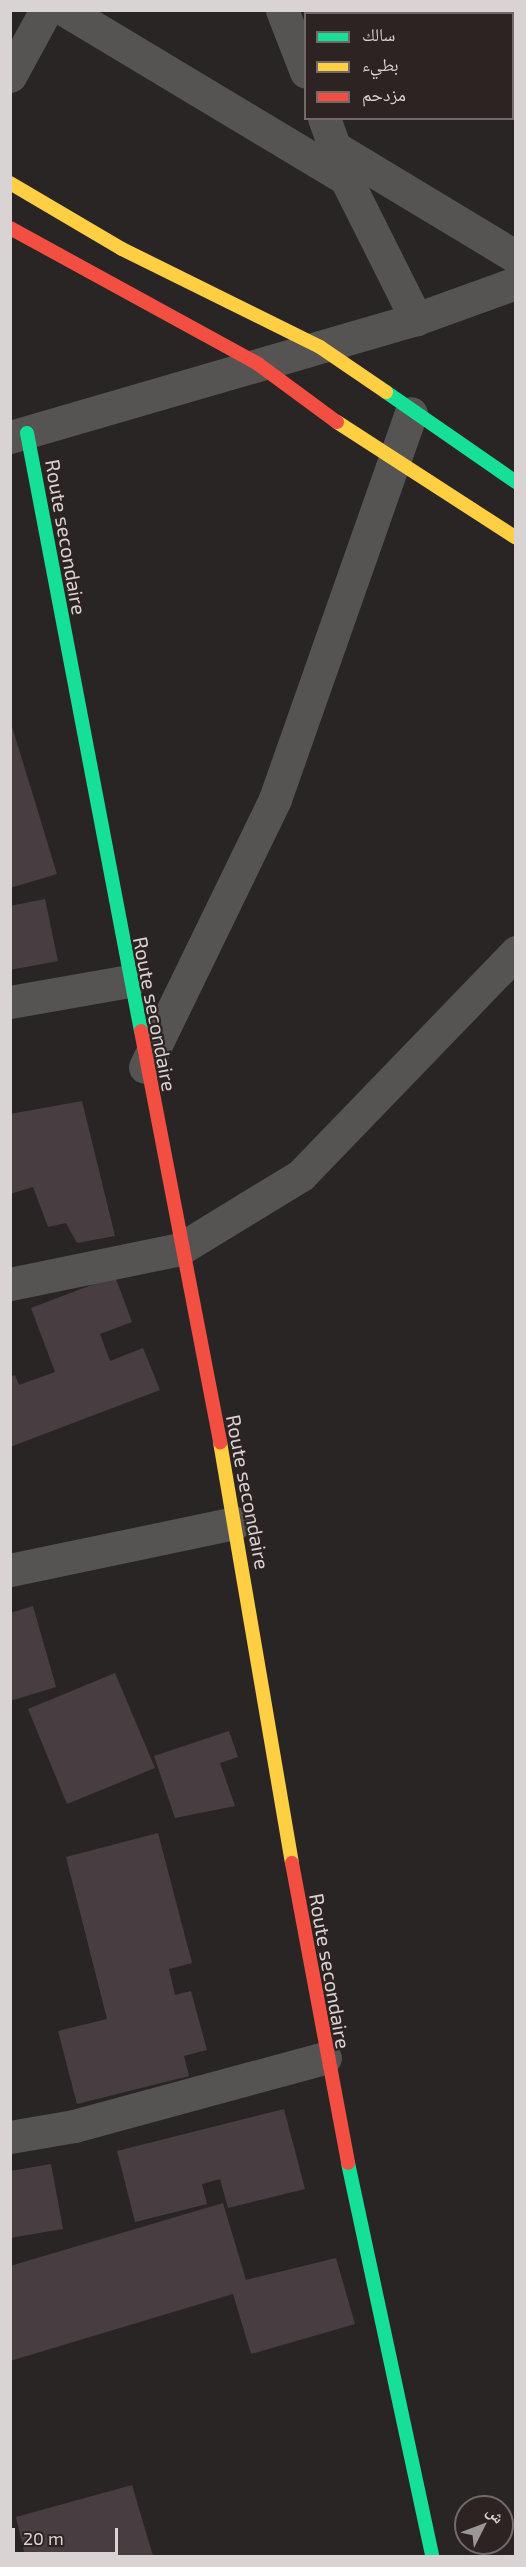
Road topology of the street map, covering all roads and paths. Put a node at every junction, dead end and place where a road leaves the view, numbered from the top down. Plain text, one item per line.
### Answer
1 (46, 10) edge
2 (66, 10) edge
3 (293, 25) edge
4 (304, 65) edge
5 (10, 76) edge
6 (329, 133) edge
7 (346, 179) junction
8 (10, 183) edge
9 (10, 228) edge
10 (516, 257) edge
11 (516, 283) edge
12 (416, 319) junction
13 (320, 347) junction
14 (258, 364) junction
15 (411, 412) junction
16 (19, 435) edge
17 (391, 462) junction
18 (516, 482) edge
19 (516, 538) edge
20 (516, 952) edge
21 (129, 981) junction
22 (10, 1002) edge
23 (145, 1067) junction
24 (180, 1249) junction
25 (10, 1284) edge
26 (235, 1523) junction
27 (10, 1570) edge
28 (325, 2058) junction
29 (10, 2137) edge
30 (432, 2556) edge

1 - 5 street
2 - 7 street
3 - 4 street
6 - 7 street
6 - 10 street
7 - 12 street
8 - 13 street
9 - 14 street
11 - 12 street
12 - 13 street
13 - 14 street
13 - 15 street
14 - 16 street
14 - 17 street
15 - 17 street
15 - 18 street
16 - 21 street, Route secondaire
17 - 19 street
17 - 23 street
20 - 24 street
21 - 22 street
21 - 23 street, Route secondaire
23 - 24 street, Route secondaire
24 - 25 street
24 - 26 street, Route secondaire
26 - 27 street
26 - 28 street, Route secondaire
28 - 29 street
28 - 30 street, Route secondaire

